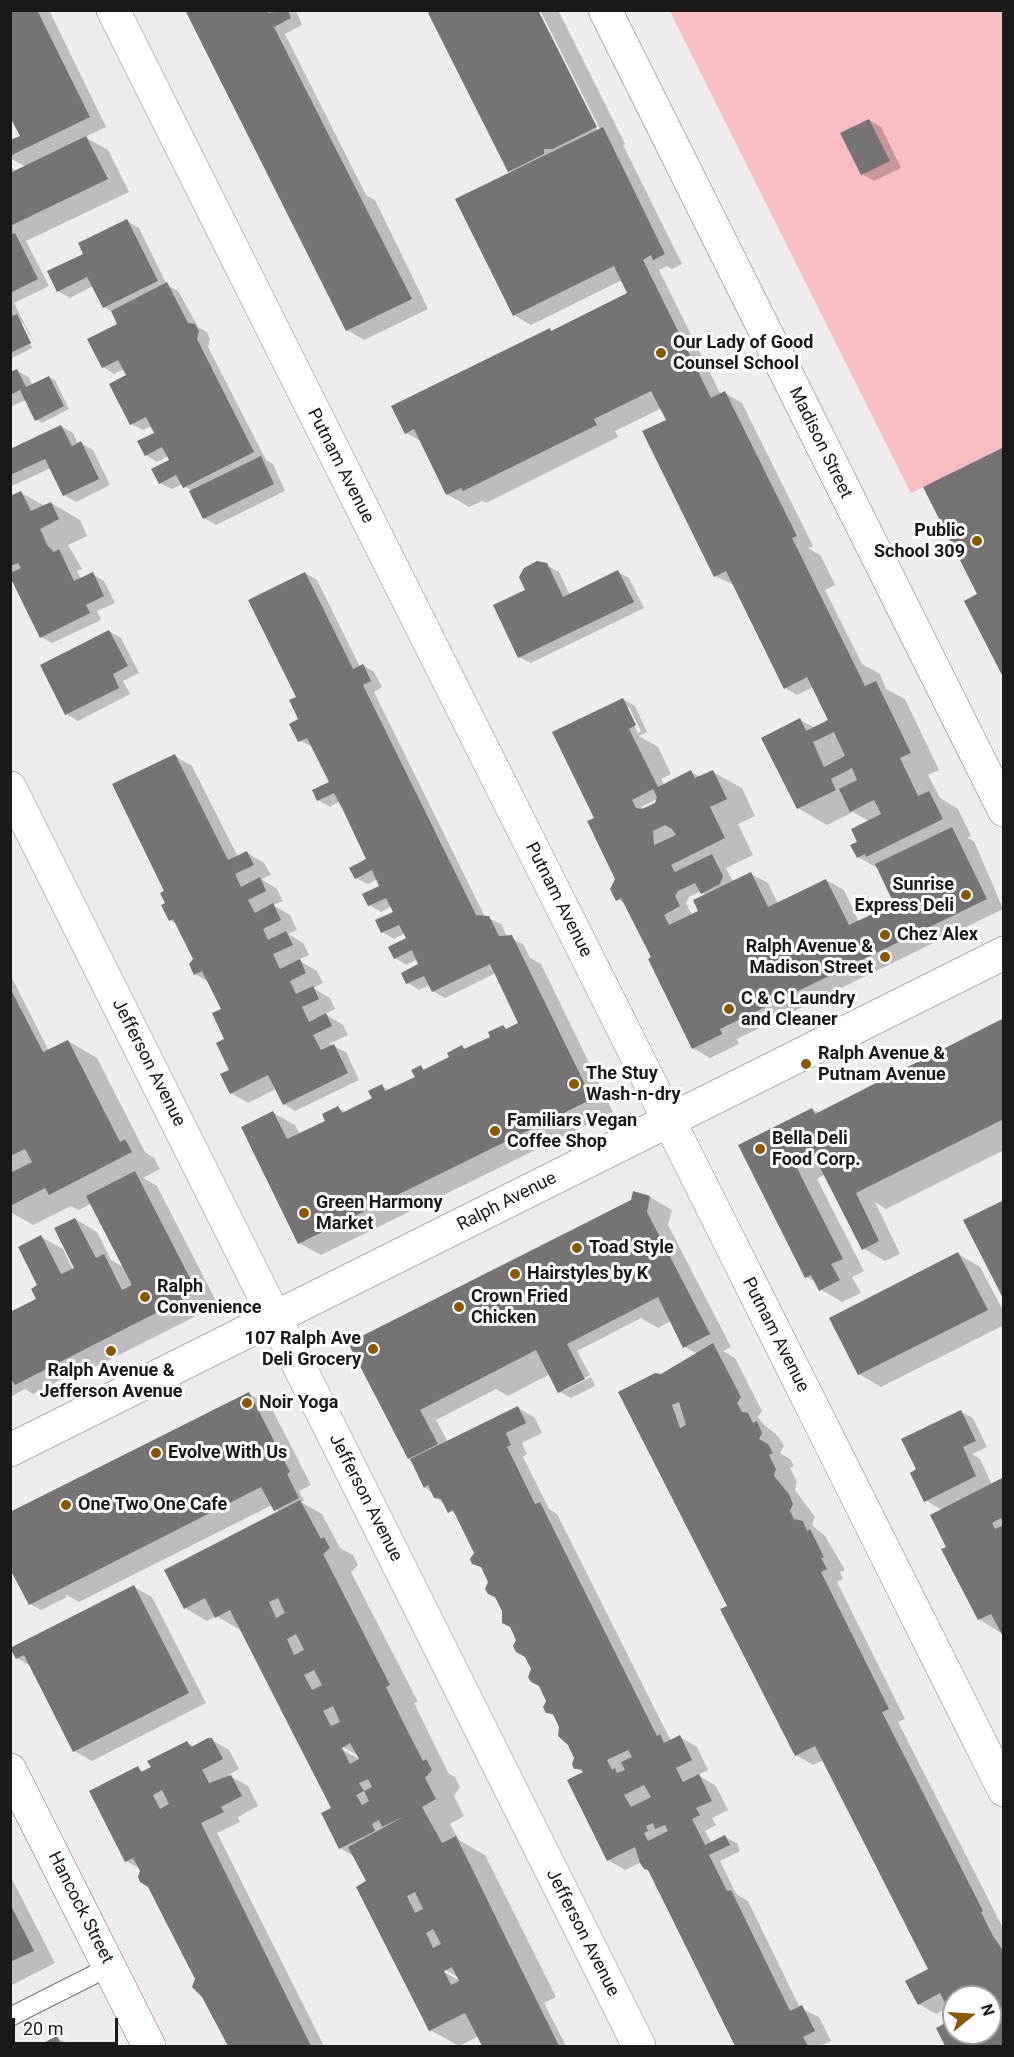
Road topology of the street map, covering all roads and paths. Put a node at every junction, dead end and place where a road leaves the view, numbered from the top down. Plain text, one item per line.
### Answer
1 (113, 10) edge
2 (605, 10) edge
3 (10, 788) edge
4 (1004, 810) edge
5 (1004, 953) edge
6 (668, 1121) junction
7 (275, 1318) junction
8 (10, 1450) edge
9 (10, 1770) edge
10 (1004, 1790) edge
11 (110, 1967) junction
12 (10, 2017) edge
13 (149, 2046) edge
14 (639, 2046) edge

1 - 6 street, Putnam Avenue
2 - 4 street, Madison Street
3 - 7 street, Jefferson Avenue
5 - 6 street, Ralph Avenue
6 - 7 street, Ralph Avenue
6 - 10 street, Putnam Avenue
7 - 8 street, Ralph Avenue
7 - 14 street, Jefferson Avenue
9 - 11 street, Hancock Street
11 - 12 lane
11 - 13 street, Hancock Street

